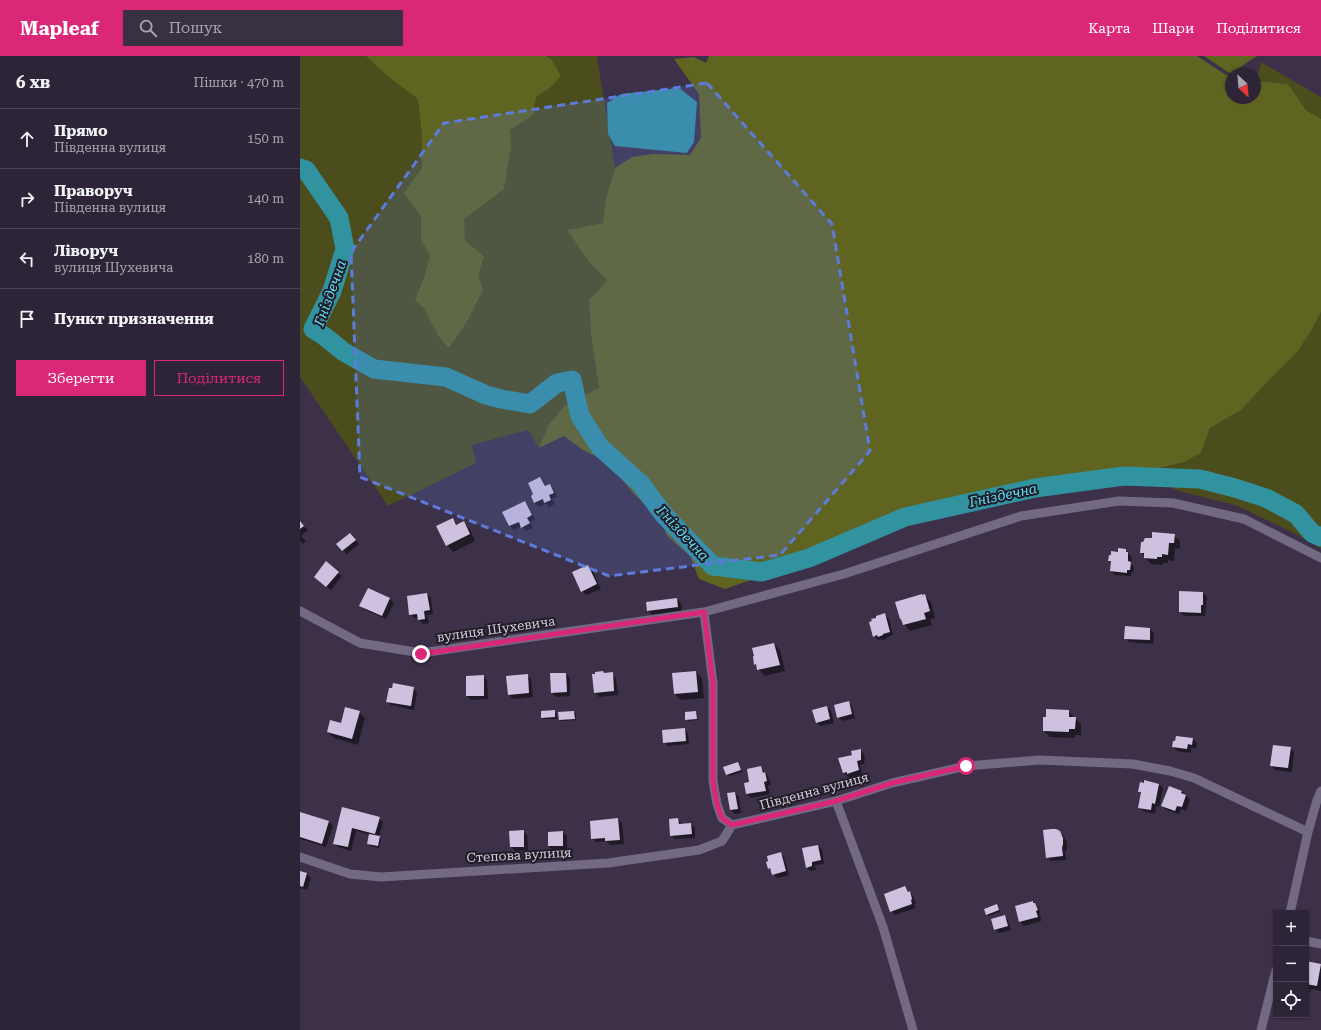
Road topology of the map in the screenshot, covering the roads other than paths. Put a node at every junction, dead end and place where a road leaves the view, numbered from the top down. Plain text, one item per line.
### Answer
1 (1321, 558) edge
2 (300, 610) edge
3 (704, 612) junction
4 (1321, 791) edge
5 (1319, 800) edge
6 (836, 801) junction
7 (732, 825) junction
8 (1308, 832) junction
9 (300, 857) edge
10 (1291, 910) edge
11 (1309, 942) edge
12 (1321, 944) edge
13 (1273, 982) edge
14 (913, 1030) edge
15 (1262, 1030) edge

1 - 3 street, вулиця Шухевича
2 - 3 street, вулиця Шухевича
3 - 7 street
4 - 5 street
5 - 8 street
6 - 7 street, Південна вулиця
6 - 8 street, Південна вулиця
6 - 14 street
7 - 9 street, Степова вулиця
8 - 10 street
11 - 12 street
13 - 15 street

